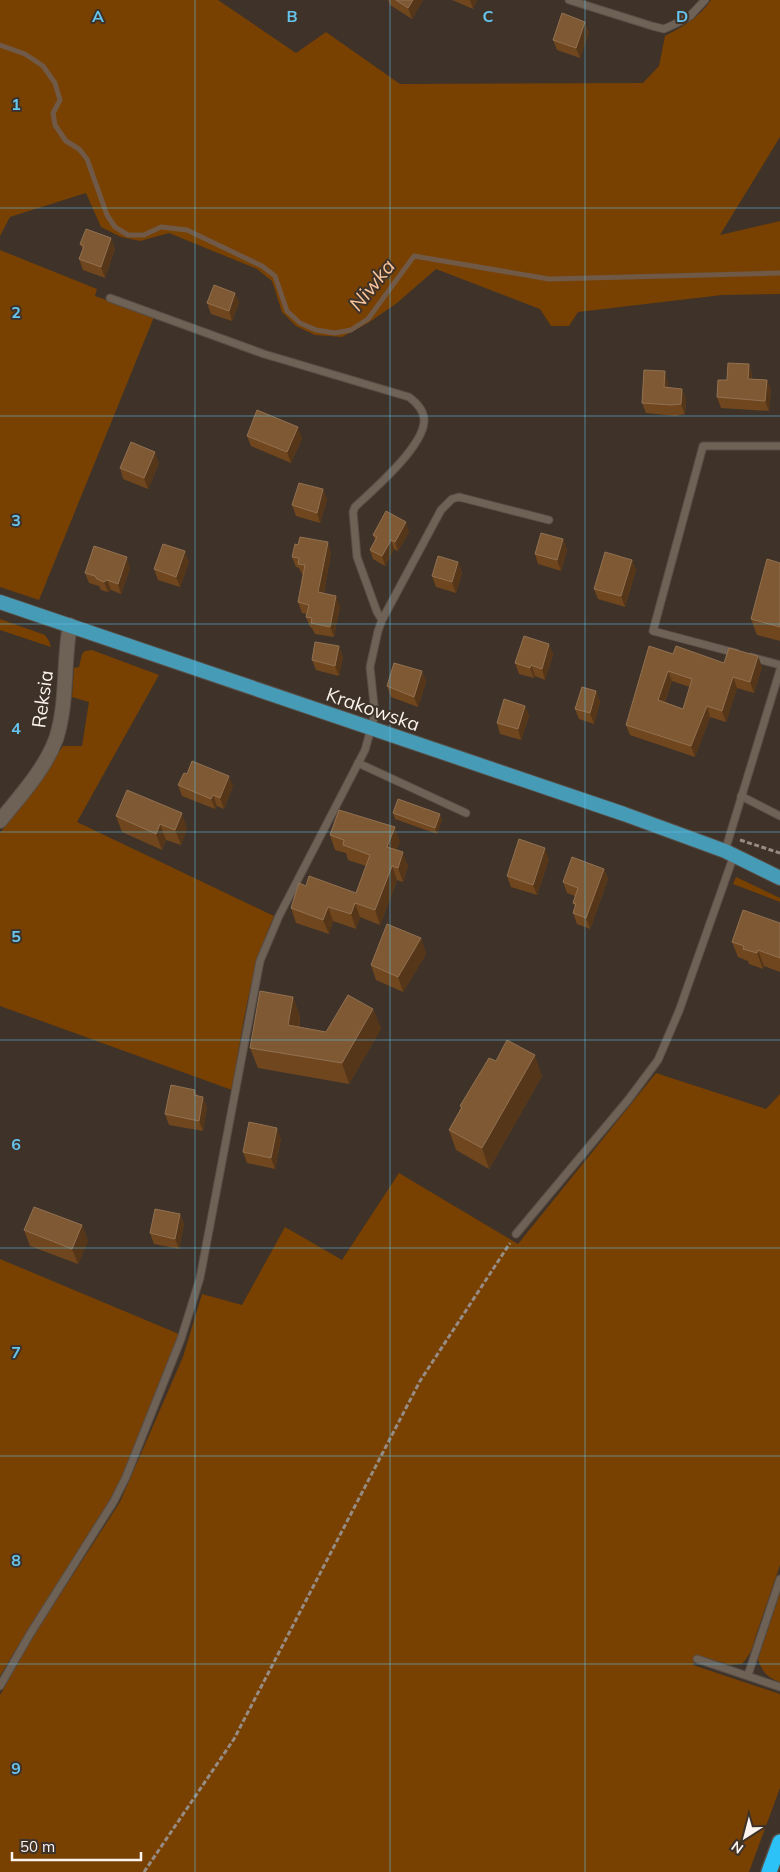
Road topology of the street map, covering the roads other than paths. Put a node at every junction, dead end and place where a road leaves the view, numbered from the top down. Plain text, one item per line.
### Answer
1 (569, 0) edge
2 (705, 0) edge
3 (110, 298) dead end
4 (780, 446) edge
5 (549, 520) dead end
6 (0, 602) edge
7 (382, 620) junction
8 (70, 625) junction
9 (780, 665) edge
10 (780, 670) edge
11 (372, 729) junction
12 (358, 763) junction
13 (742, 796) junction
14 (466, 814) dead end
15 (780, 816) edge
16 (0, 821) edge
17 (729, 853) junction
18 (780, 870) edge
19 (780, 878) edge
20 (516, 1234) road end
21 (780, 1579) edge
22 (697, 1660) dead end
23 (748, 1675) junction
24 (0, 1686) edge
25 (780, 1687) edge
26 (780, 1842) edge
27 (769, 1872) edge

1 - 2 lane
3 - 7 lane
4 - 9 lane
5 - 7 lane
6 - 8 main road, Krakowska
7 - 11 lane
8 - 11 main road, Krakowska
8 - 16 street, Reksia
10 - 13 lane
11 - 12 lane
11 - 17 main road, Krakowska
12 - 14 lane
12 - 24 lane
13 - 15 lane
13 - 17 lane
17 - 18 main road, Krakowska
17 - 19 main road, Krakowska
17 - 20 lane
21 - 23 lane
22 - 23 lane
23 - 25 lane
26 - 27 highway

